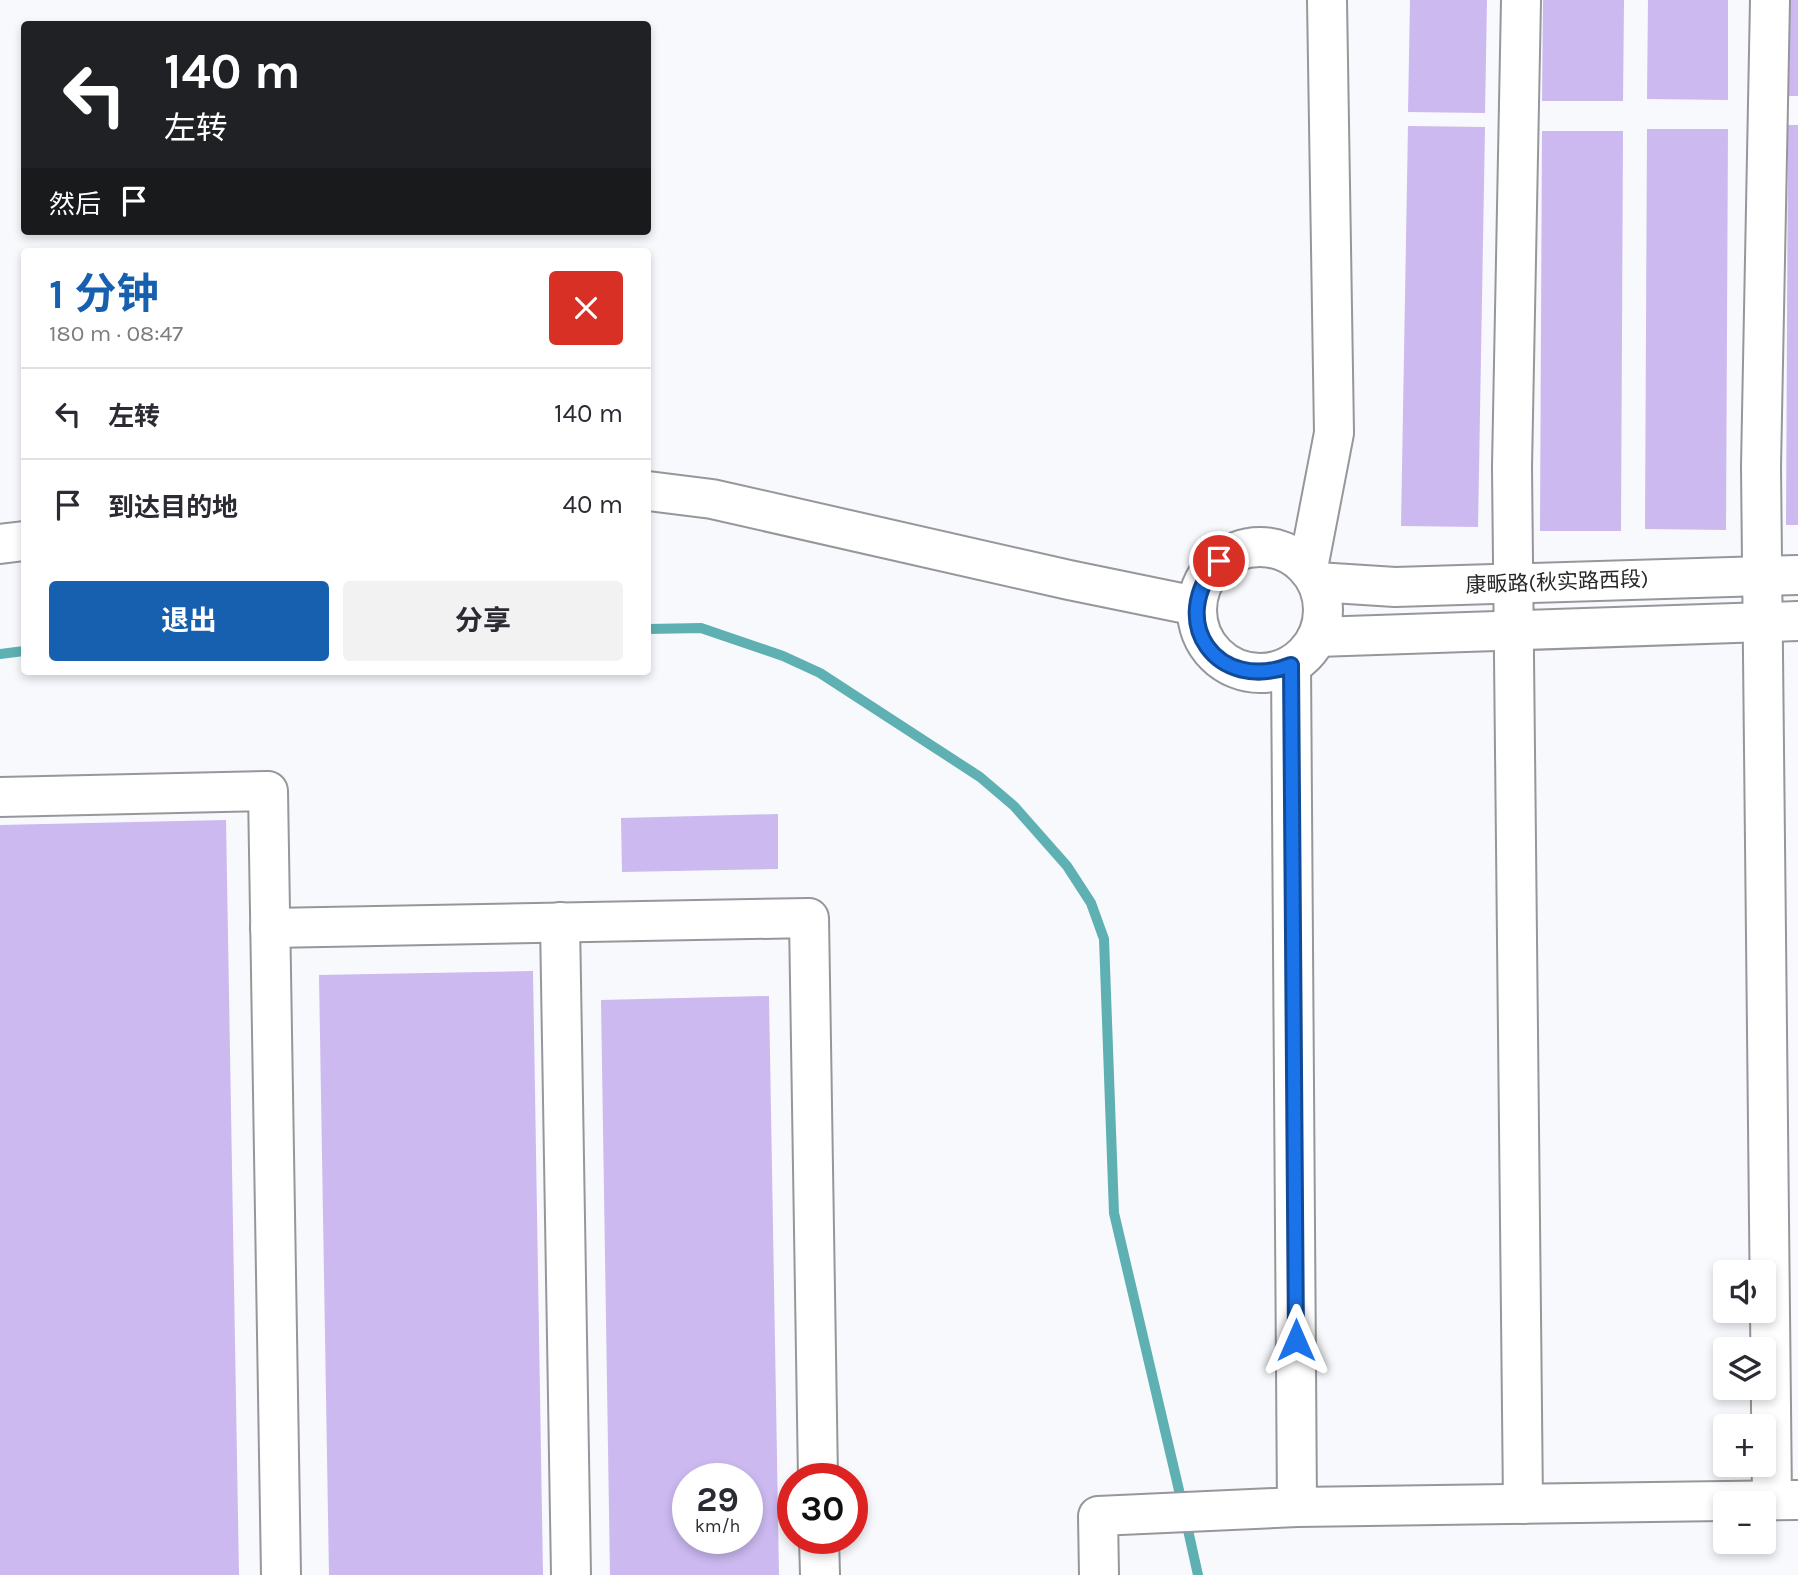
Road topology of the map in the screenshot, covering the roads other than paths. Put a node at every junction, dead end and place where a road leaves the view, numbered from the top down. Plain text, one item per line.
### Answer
1 (1327, 0) edge
2 (1521, 0) edge
3 (1770, 0) edge
4 (651, 491) edge
5 (21, 541) edge
6 (0, 544) edge
7 (1312, 575) junction
8 (1780, 576) edge
9 (1514, 584) junction
10 (1196, 606) junction
11 (1780, 622) edge
12 (1514, 630) junction
13 (1317, 637) junction
14 (1291, 665) junction
15 (0, 797) edge
16 (560, 922) junction
17 (270, 928) junction
18 (818, 1463) edge
19 (1785, 1500) edge
20 (1523, 1504) junction
21 (1297, 1507) junction
22 (819, 1554) edge
23 (281, 1575) edge
24 (571, 1575) edge
25 (820, 1575) edge
26 (1099, 1575) edge

1 - 7 street
2 - 9 street
3 - 8 street
4 - 10 street
5 - 6 street
7 - 9 street, 康畈路(秋实路西段)
7 - 10 street
7 - 13 street
8 - 9 street, 康畈路(秋实路西段)
8 - 11 street
9 - 12 street
10 - 14 street
11 - 12 street
11 - 19 street
12 - 13 street
12 - 20 street
13 - 14 street
14 - 21 street
15 - 17 street
16 - 17 street
16 - 18 street
16 - 24 street
17 - 23 street
19 - 20 street
20 - 21 street
21 - 26 street
22 - 25 street

